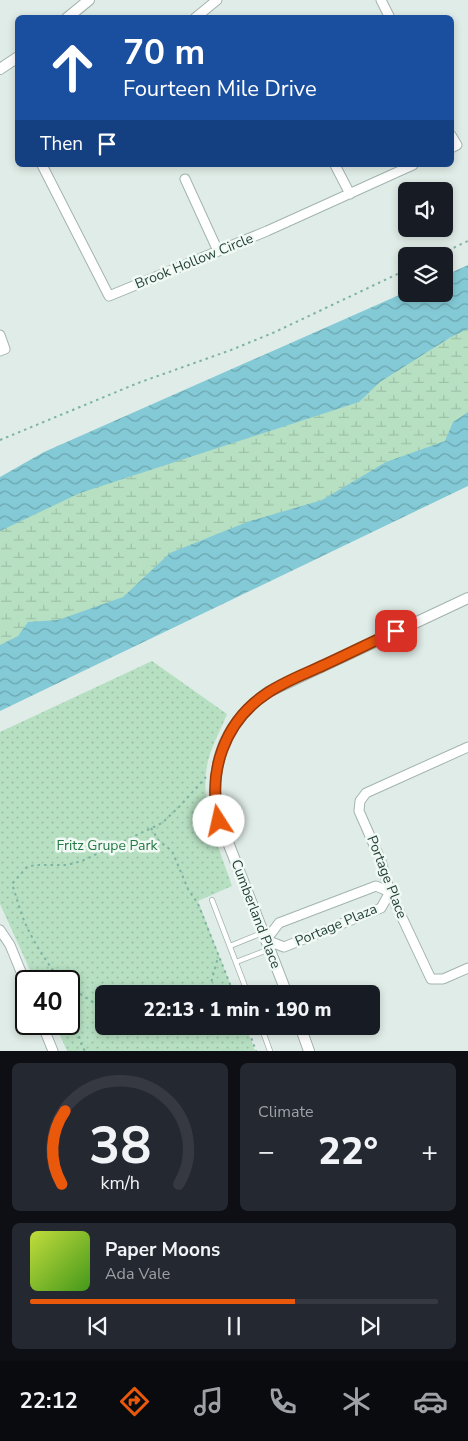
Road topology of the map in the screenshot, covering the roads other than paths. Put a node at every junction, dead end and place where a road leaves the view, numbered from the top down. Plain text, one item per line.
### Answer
1 (89, 0) edge
2 (217, 0) edge
3 (381, 0) edge
4 (71, 15) edge
5 (199, 15) edge
6 (388, 15) edge
7 (15, 59) edge
8 (0, 69) edge
9 (43, 167) edge
10 (336, 167) edge
11 (409, 167) edge
12 (185, 179) dead end
13 (350, 194) junction
14 (218, 251) junction
15 (0, 335) edge
16 (0, 351) edge
17 (468, 598) edge
18 (467, 751) edge
19 (390, 892) junction
20 (212, 900) dead end
21 (0, 930) edge
22 (266, 941) junction
23 (230, 946) junction
24 (236, 962) junction
25 (468, 968) edge
26 (20, 970) edge
27 (245, 985) edge
28 (283, 985) edge
29 (46, 1035) edge
30 (264, 1035) edge
31 (304, 1035) edge
32 (53, 1051) edge
33 (270, 1051) edge
34 (310, 1051) edge

1 - 4 street
2 - 5 street
3 - 6 street
7 - 8 street
9 - 14 street, Brook Hollow Circle
10 - 13 street
11 - 13 street, Brook Hollow Circle
12 - 14 street
13 - 14 street, Brook Hollow Circle
15 - 16 street
17 - 22 street, Cumberland Place
18 - 19 street, Portage Place
19 - 22 street, Portage Plaza
19 - 22 street, Portage Plaza
19 - 25 street, Portage Place
20 - 23 lane
21 - 26 street
22 - 23 lane
22 - 24 lane
22 - 28 street, Cumberland Place
23 - 24 lane
24 - 27 lane
29 - 32 street
30 - 33 lane
31 - 34 street

